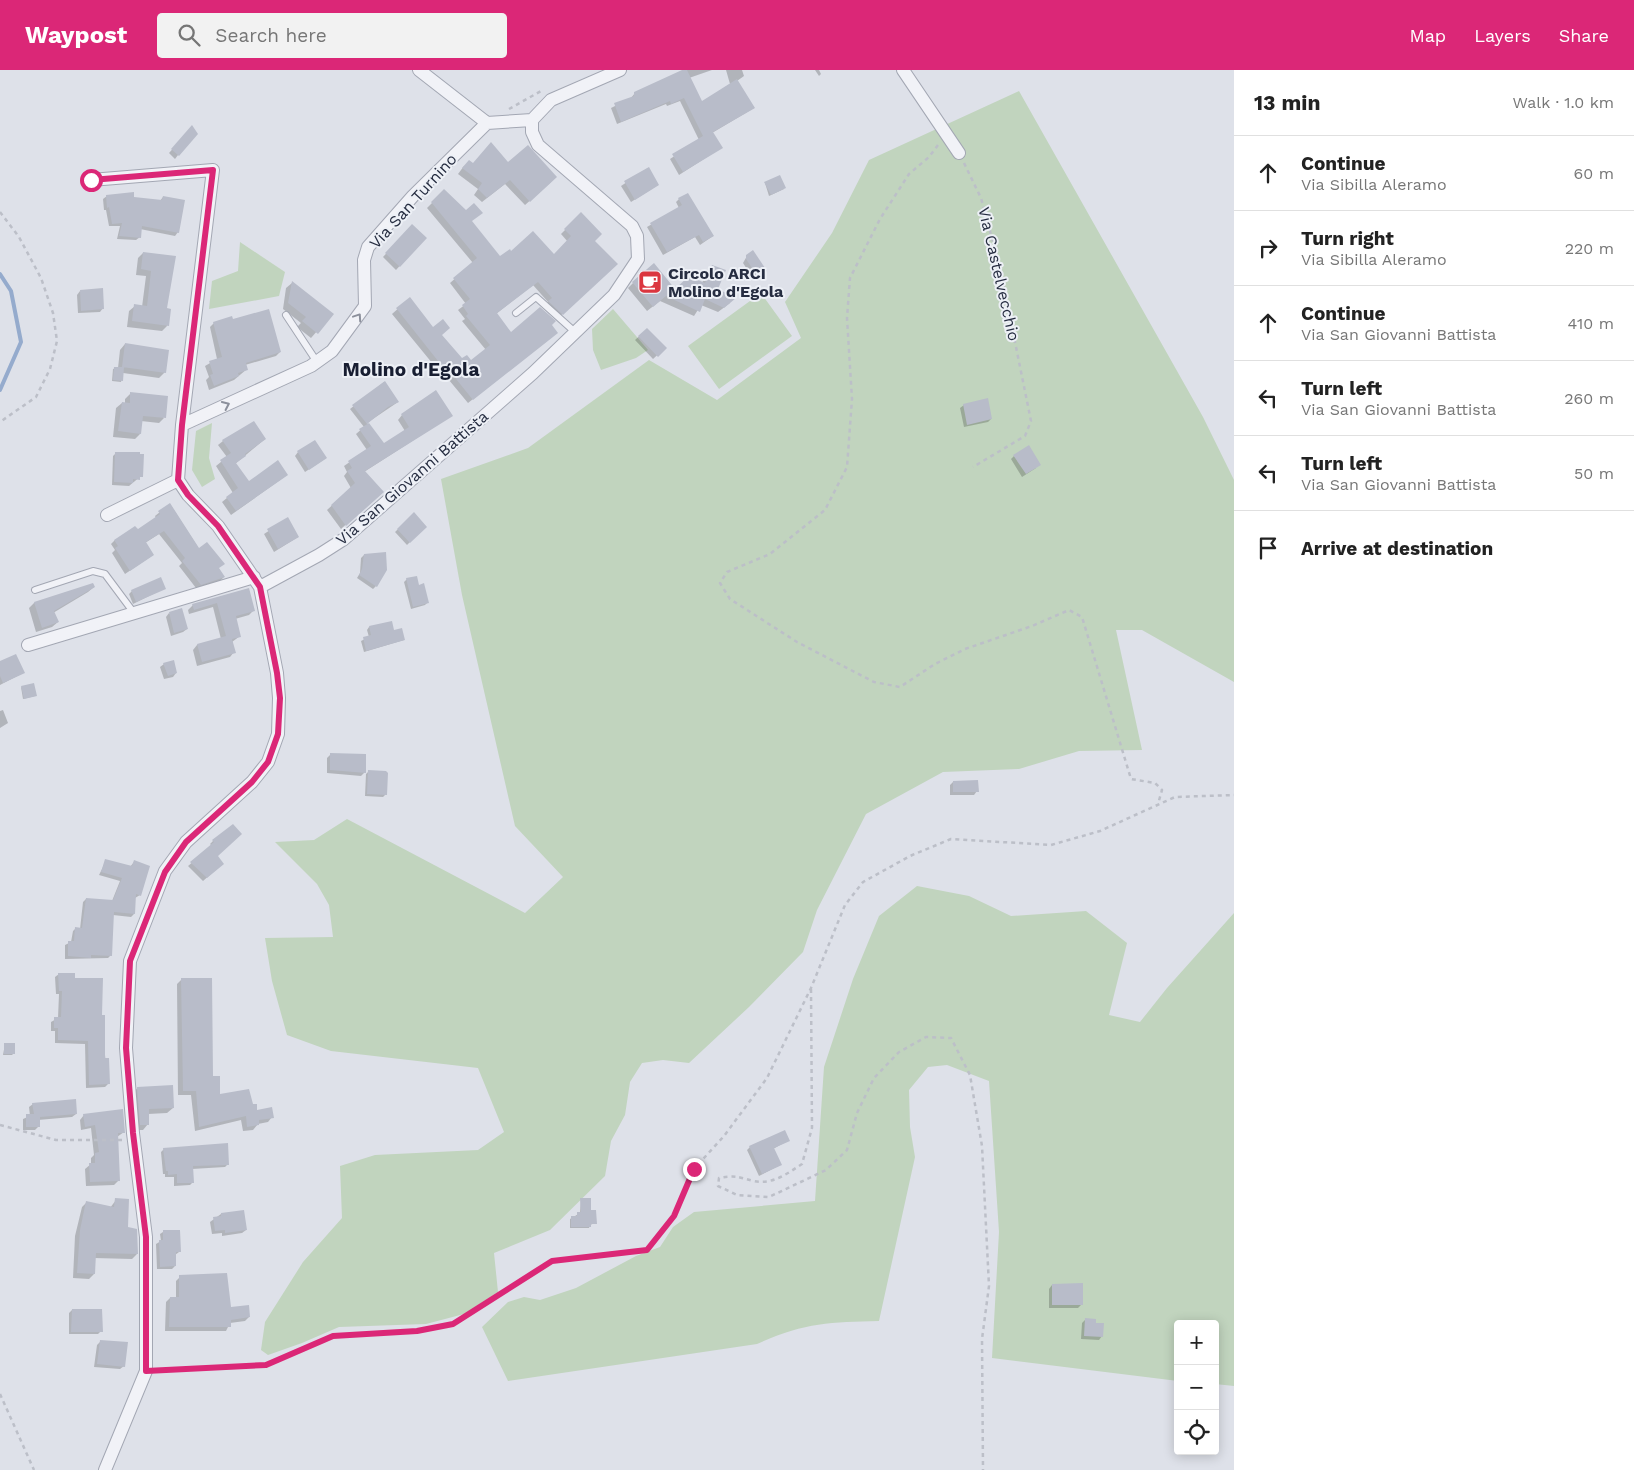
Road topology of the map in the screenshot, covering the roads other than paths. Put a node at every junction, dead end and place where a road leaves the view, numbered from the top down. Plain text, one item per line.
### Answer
1 (419, 70) edge
2 (620, 70) edge
3 (903, 70) edge
4 (532, 120) junction
5 (487, 123) junction
6 (959, 153) road end
7 (91, 180) dead end
8 (516, 313) dead end
9 (286, 314) dead end
10 (576, 333) junction
11 (317, 362) junction
12 (182, 425) junction
13 (178, 480) junction
14 (107, 515) dead end
15 (257, 582) junction
16 (35, 590) dead end
17 (134, 613) junction
18 (28, 645) dead end
19 (105, 1470) edge

1 - 5 street
2 - 4 street
3 - 6 street
4 - 5 street
4 - 10 street, Via San Giovanni Battista
11 -> 5 street, Via San Turnino
7 - 12 street
8 - 10 lane
9 - 11 lane
10 - 15 street, Via San Giovanni Battista
12 -> 11 street, Via San Turnino
12 - 13 street
13 - 14 street
13 - 15 street
15 - 17 street, Via San Giovanni Battista
15 - 19 street
16 - 17 lane
17 - 18 street, Via San Giovanni Battista

